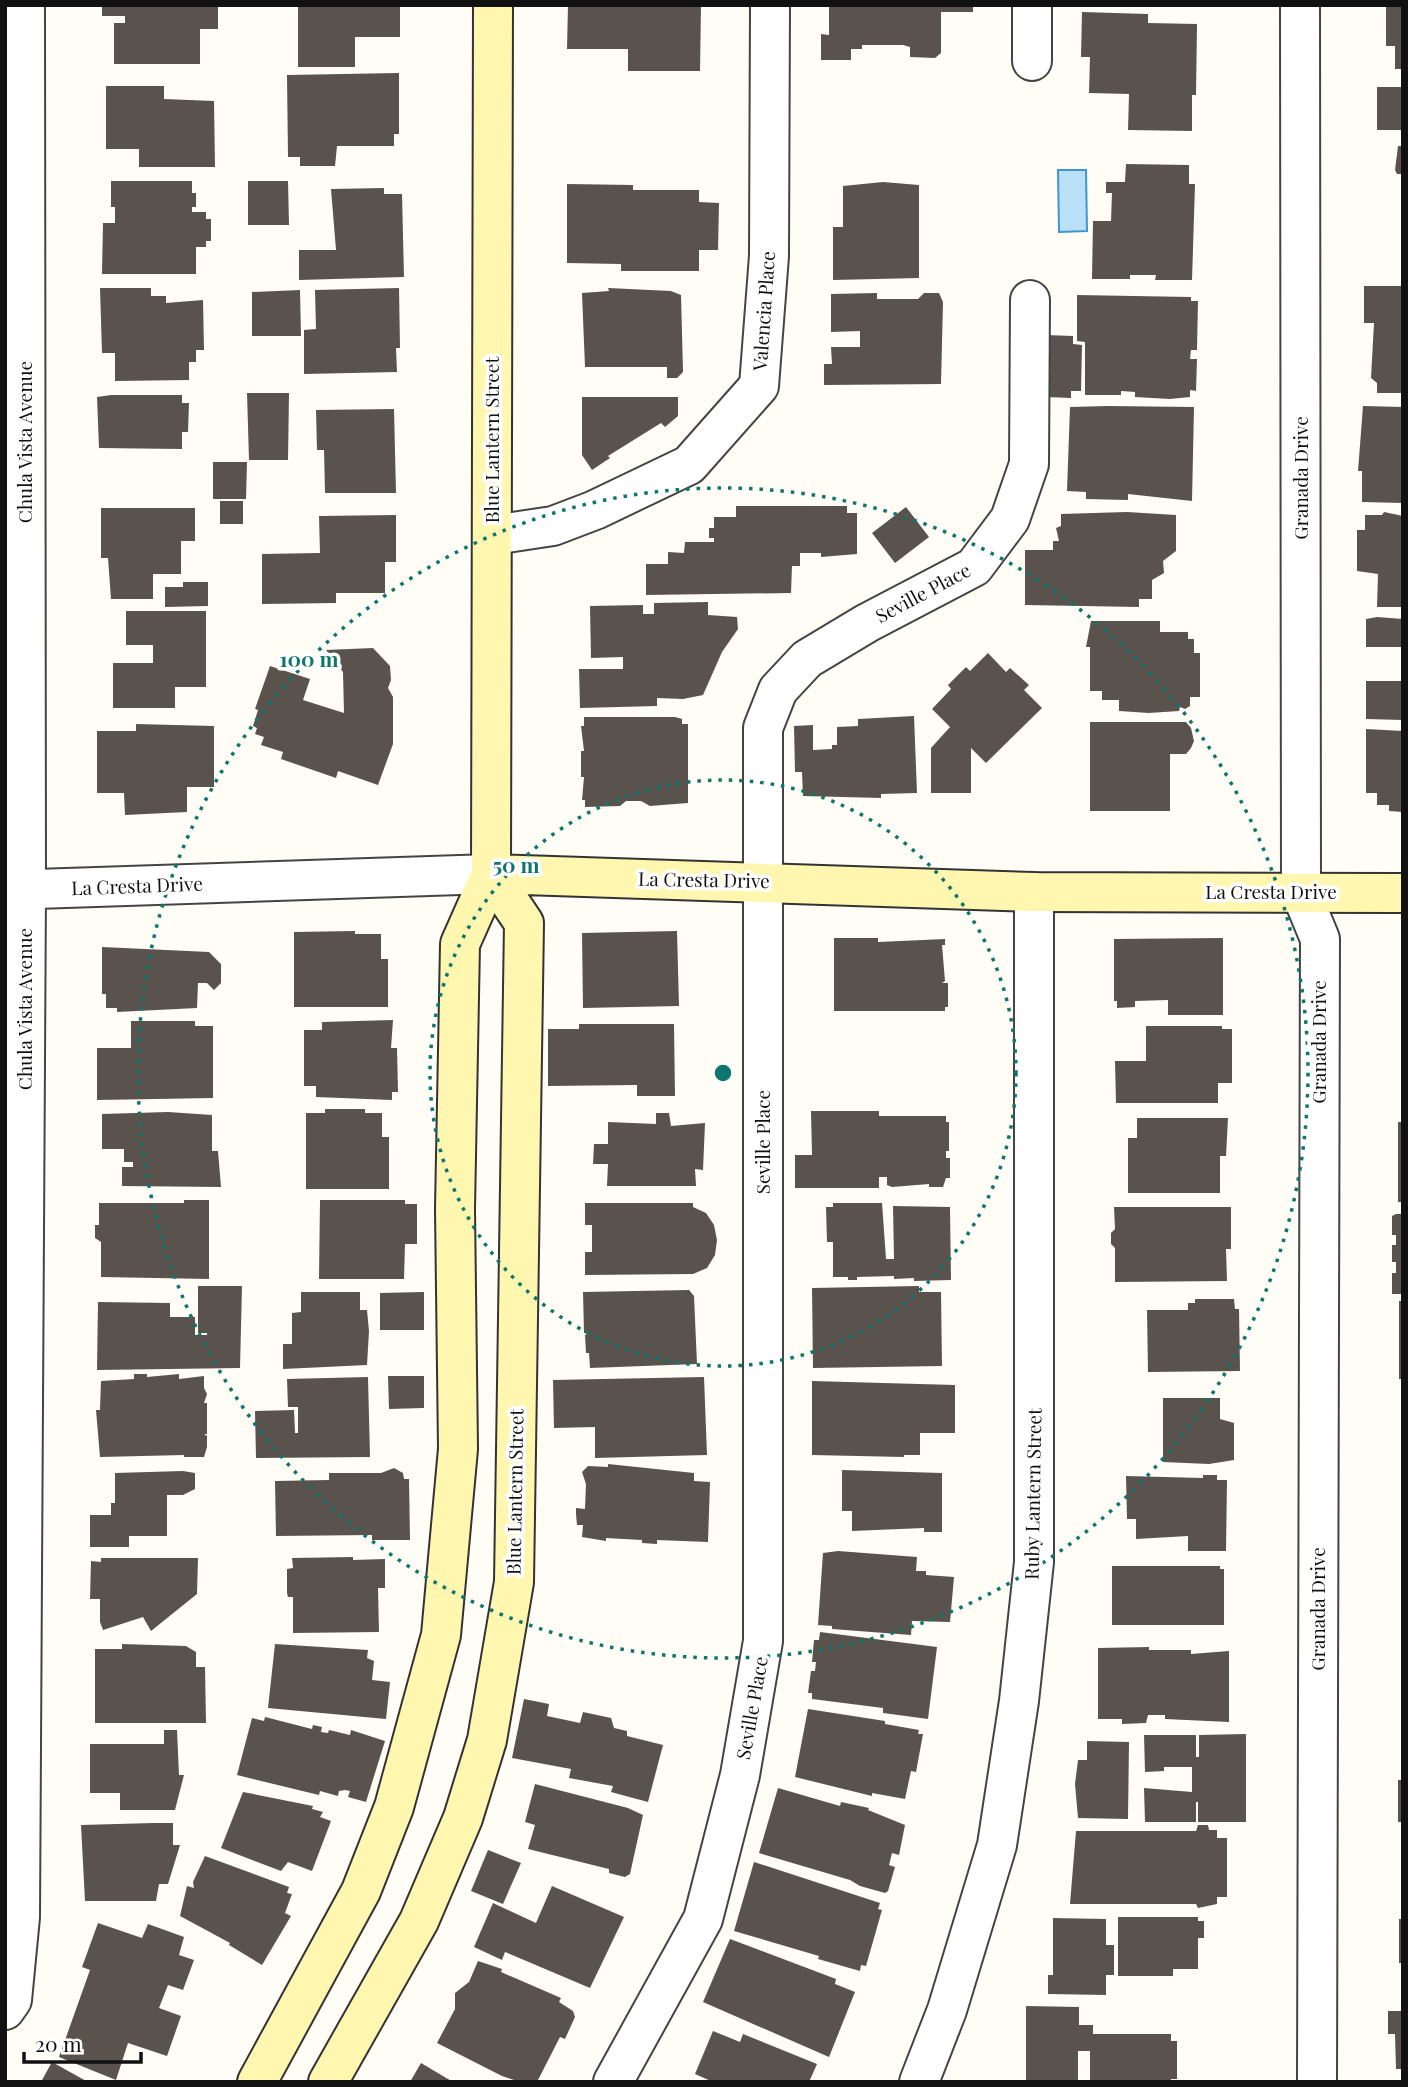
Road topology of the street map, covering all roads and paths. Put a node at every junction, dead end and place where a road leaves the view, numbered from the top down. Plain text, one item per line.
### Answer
1 (25, 5) edge
2 (493, 5) edge
3 (769, 5) edge
4 (1032, 5) edge
5 (1300, 5) edge
6 (1032, 61) dead end
7 (1030, 300) dead end
8 (493, 535) junction
9 (491, 874) junction
10 (763, 881) junction
11 (15, 890) edge
12 (1034, 892) junction
13 (1301, 892) junction
14 (1403, 892) edge
15 (5, 2010) edge
16 (257, 2082) edge
17 (328, 2082) edge
18 (613, 2082) edge
19 (919, 2082) edge
20 (1317, 2082) edge

1 - 11 street, Chula Vista Avenue
2 - 8 street, Blue Lantern Street
3 - 8 street, Valencia Place
4 - 6 street
5 - 13 street, Granada Drive
7 - 10 street, Seville Place
8 - 9 street, Blue Lantern Street
9 - 10 street, La Cresta Drive
9 - 11 street, La Cresta Drive
9 - 16 street, Blue Lantern Street
9 - 17 street, Blue Lantern Street
10 - 12 street, La Cresta Drive
10 - 18 street, Seville Place
11 - 15 street, Chula Vista Avenue
12 - 13 street, La Cresta Drive
12 - 19 street, Ruby Lantern Street
13 - 14 street, La Cresta Drive
13 - 20 street, Granada Drive

